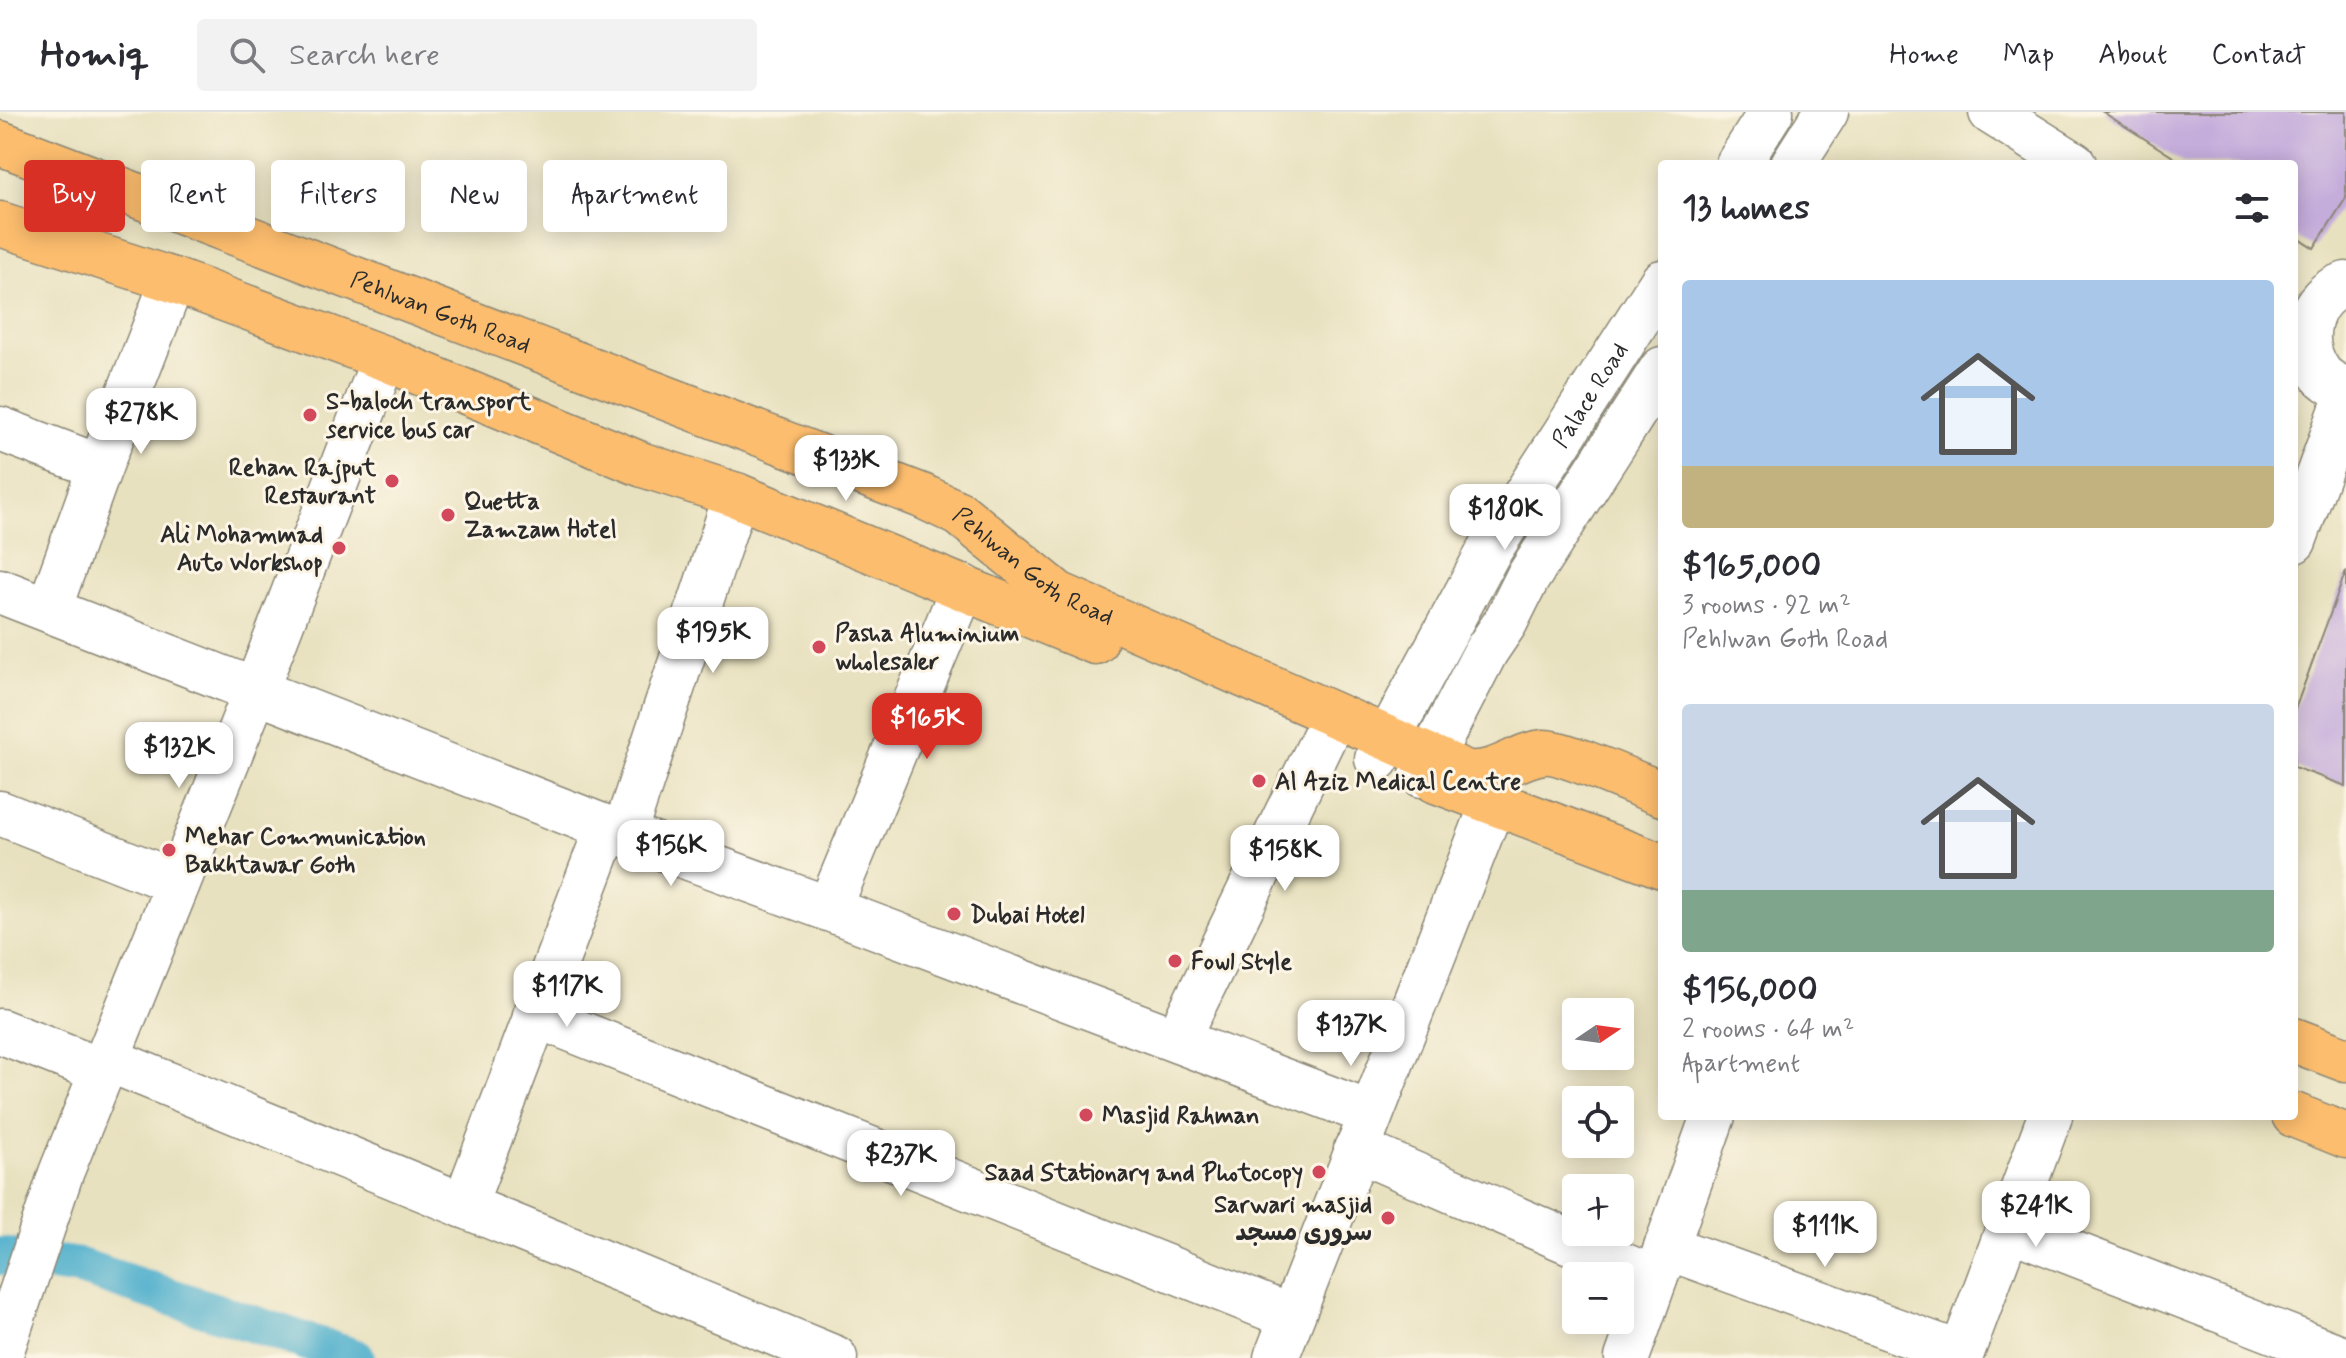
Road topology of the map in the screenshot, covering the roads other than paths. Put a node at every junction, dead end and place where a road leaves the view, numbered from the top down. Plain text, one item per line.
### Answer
1 (1771, 112) edge
2 (1826, 112) edge
3 (1991, 112) edge
4 (0, 143) edge
5 (1741, 160) edge
6 (1796, 160) edge
7 (2068, 160) edge
8 (0, 224) edge
9 (173, 280) junction
10 (2346, 284) edge
11 (1658, 288) edge
12 (2302, 307) edge
13 (384, 358) junction
14 (1658, 375) edge
15 (2346, 391) edge
16 (2346, 398) edge
17 (0, 429) edge
18 (100, 467) junction
19 (736, 495) junction
20 (2298, 530) edge
21 (963, 587) junction
22 (0, 591) edge
23 (49, 609) junction
24 (256, 690) junction
25 (1328, 727) junction
26 (1382, 749) junction
27 (1426, 766) junction
28 (1658, 792) edge
29 (1493, 803) junction
30 (0, 813) edge
31 (616, 831) junction
32 (1658, 865) edge
33 (178, 883) junction
34 (829, 909) junction
35 (535, 1015) junction
36 (0, 1031) edge
37 (1177, 1040) junction
38 (2298, 1042) edge
39 (2346, 1060) edge
40 (104, 1065) junction
41 (2298, 1117) edge
42 (1712, 1120) edge
43 (2048, 1120) edge
44 (1363, 1131) junction
45 (2346, 1136) edge
46 (464, 1206) junction
47 (2008, 1228) junction
48 (1660, 1263) junction
49 (20, 1275) edge
50 (1291, 1317) junction
51 (0, 1356) edge
52 (1960, 1356) edge
53 (835, 1358) edge
54 (1276, 1358) edge
55 (1627, 1358) edge
56 (2343, 1358) edge

1 - 5 street
2 - 6 street
3 - 7 street
4 - 25 main road, Pehlwan Goth Road
8 - 9 main road, Pehlwan Goth Road
9 - 13 main road, Pehlwan Goth Road
9 - 18 street
10 - 12 street
11 - 26 street, Palace Road
12 - 15 street
13 - 19 main road, Pehlwan Goth Road
13 - 24 street
14 - 27 street, Palace Road
16 - 20 street
17 - 18 street
18 - 23 street
19 - 21 main road, Pehlwan Goth Road
19 - 31 street
21 - 25 main road, Pehlwan Goth Road
21 - 34 street
22 - 23 street
23 - 24 street
24 - 31 street
24 - 33 street
25 - 26 main road, Pehlwan Goth Road
25 - 37 street
26 - 27 main road, Pehlwan Goth Road
27 - 28 main road, Pehlwan Goth Road
27 - 29 main road, Pehlwan Goth Road
29 - 32 main road, Pehlwan Goth Road
29 - 44 street
30 - 33 street
31 - 34 street
31 - 35 street
33 - 40 street
34 - 37 street
35 - 46 street
35 - 50 street
36 - 40 street
37 - 44 street
38 - 39 main road
40 - 46 street
40 - 49 street
41 - 45 main road
42 - 48 street
43 - 47 street
44 - 48 street
44 - 50 street
46 - 53 street
47 - 52 street
47 - 56 street
48 - 52 street
48 - 55 street
49 - 51 street
50 - 54 street

